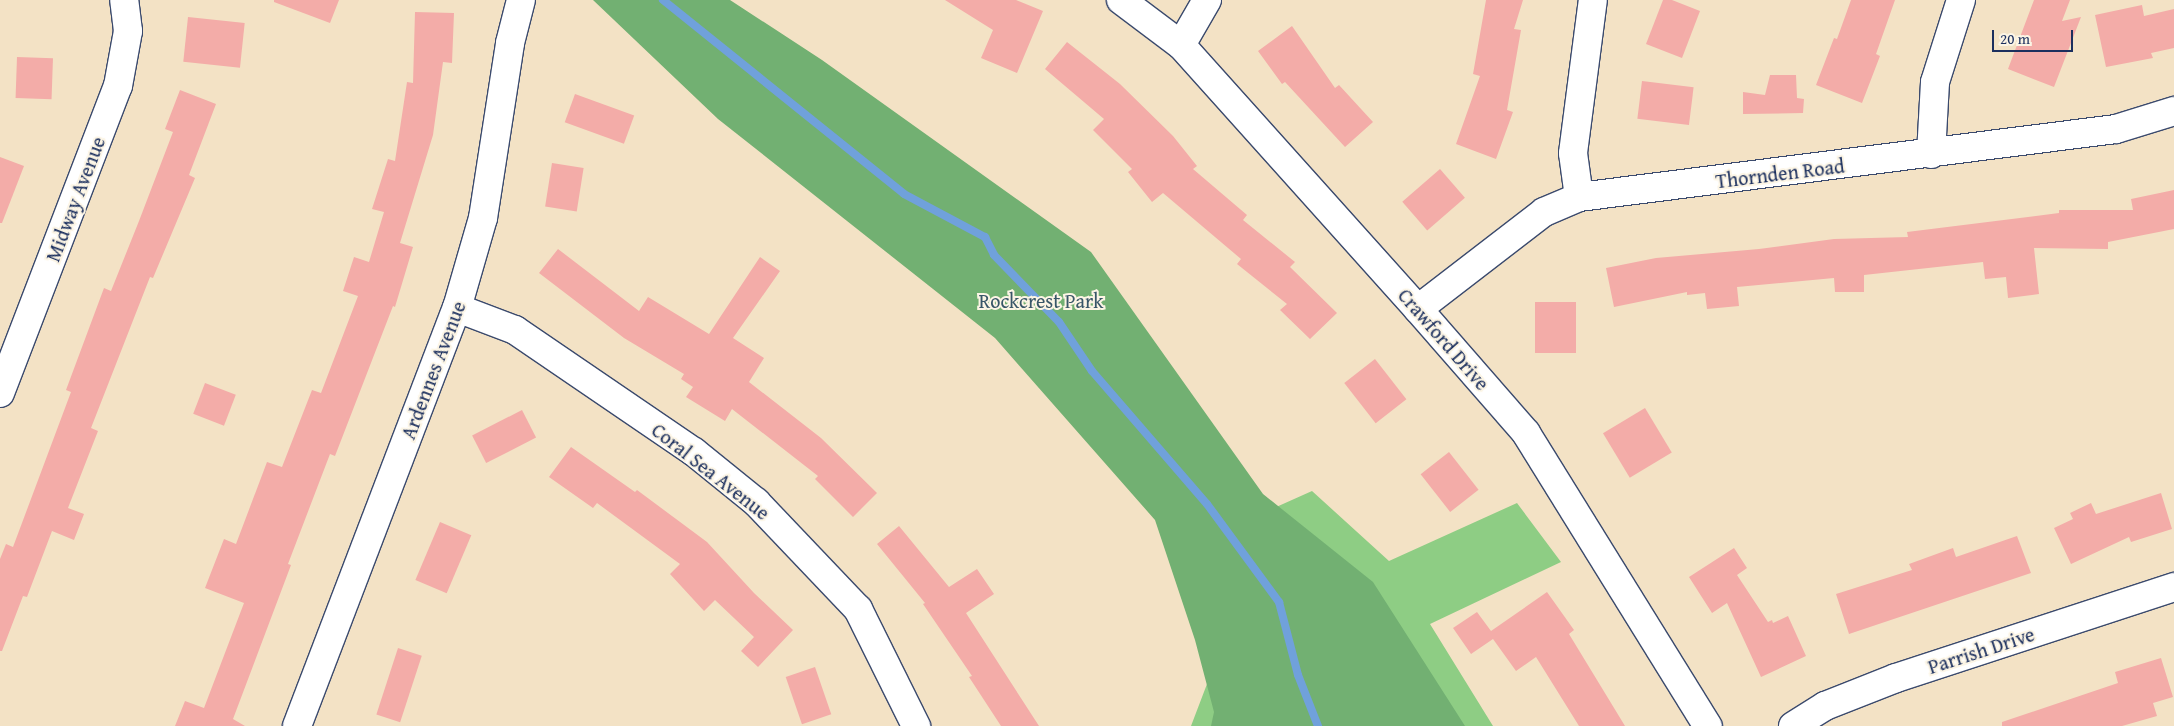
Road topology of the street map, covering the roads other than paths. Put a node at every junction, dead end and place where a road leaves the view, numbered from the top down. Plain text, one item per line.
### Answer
1 (124, 0) edge
2 (521, 0) edge
3 (1121, 0) edge
4 (1207, 0) edge
5 (1593, 0) edge
6 (1961, 0) edge
7 (1181, 45) junction
8 (2174, 110) edge
9 (1931, 154) junction
10 (1579, 197) junction
11 (457, 308) junction
12 (1418, 308) junction
13 (0, 393) edge
14 (2174, 587) edge
15 (301, 725) edge
16 (916, 726) edge
17 (1708, 726) edge
18 (1793, 726) edge

1 - 13 street, Midway Avenue
2 - 11 street, Ardennes Avenue
3 - 7 street, Crawford Drive
4 - 7 street
5 - 10 street
6 - 9 street
7 - 12 street, Crawford Drive
8 - 9 street, Thornden Road
9 - 10 street, Thornden Road
10 - 12 street, Thornden Road
11 - 15 street, Ardennes Avenue
11 - 16 street, Coral Sea Avenue
12 - 17 street, Crawford Drive
14 - 18 street, Parrish Drive

